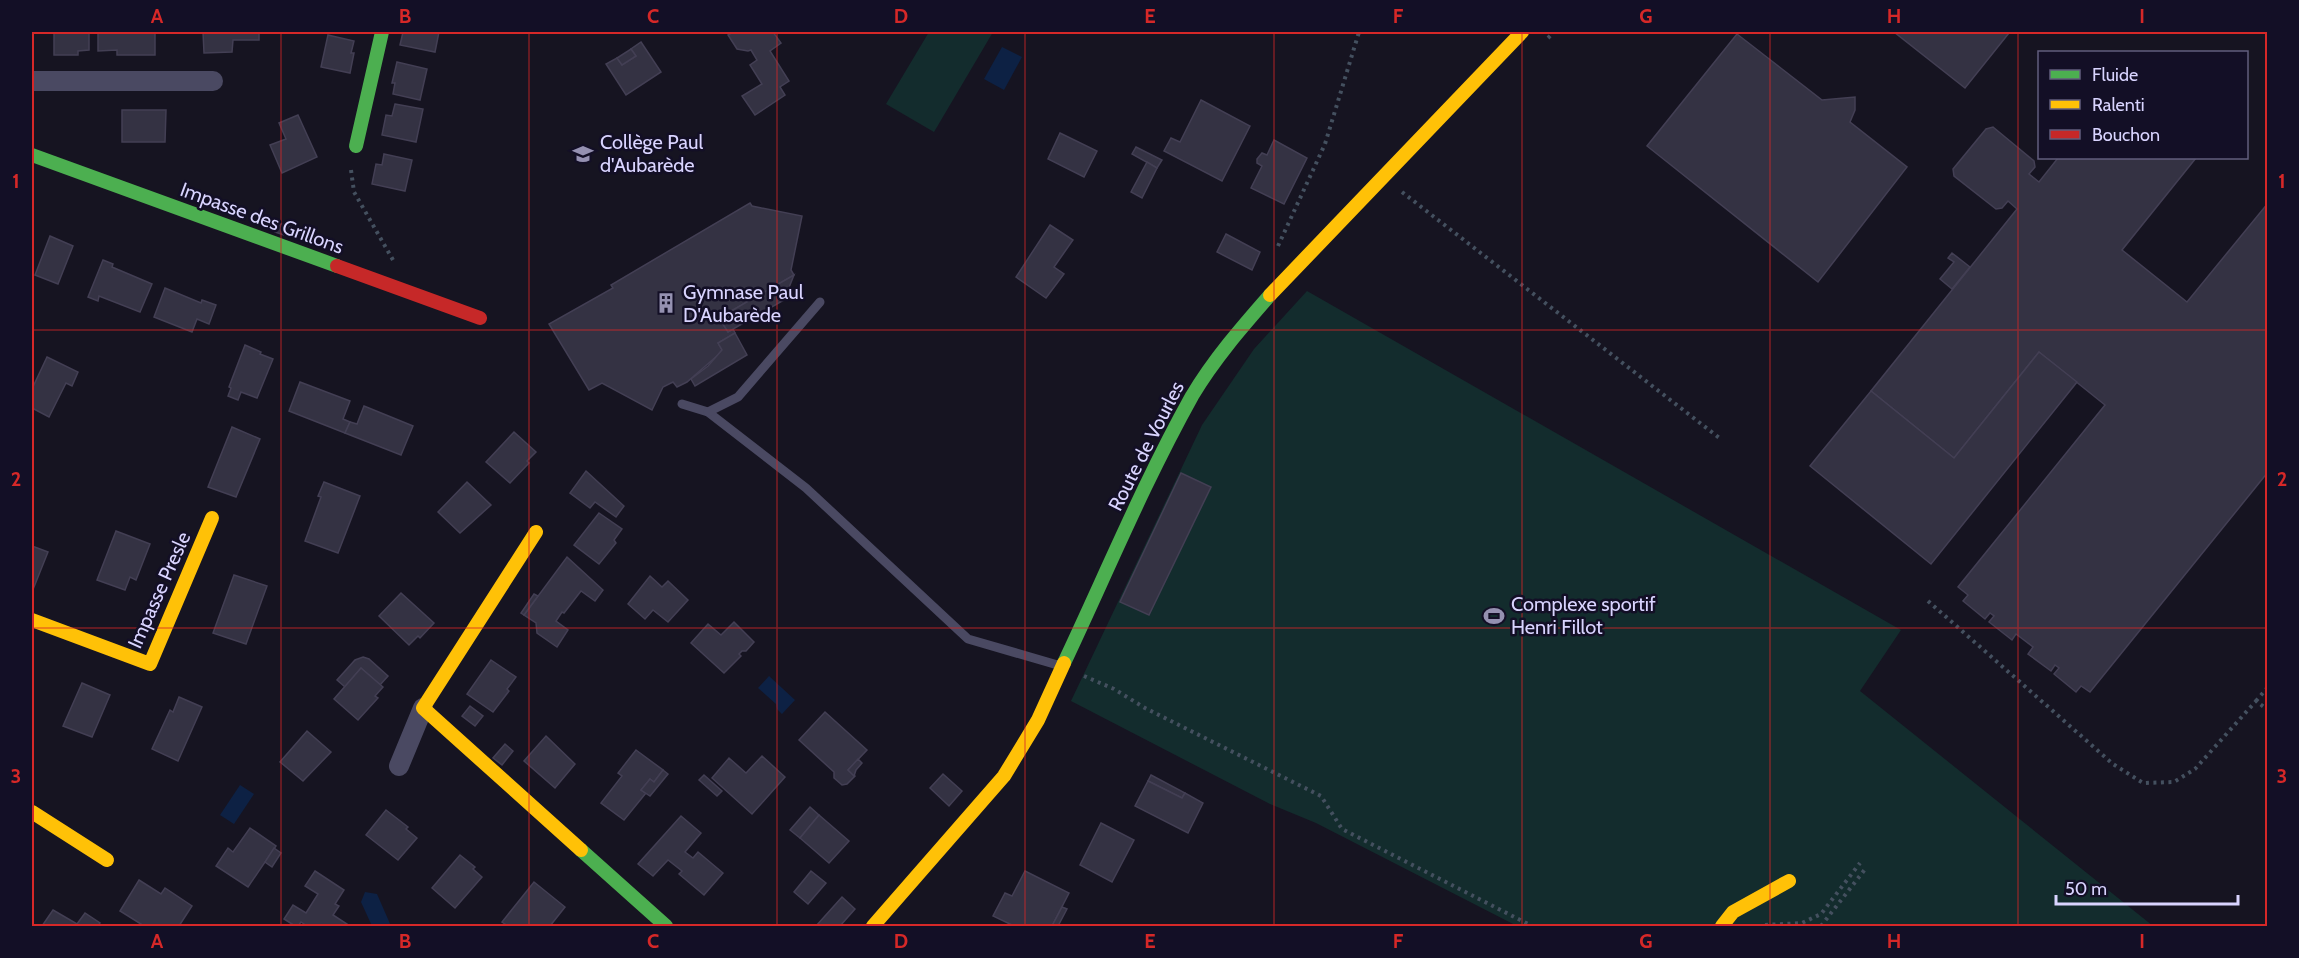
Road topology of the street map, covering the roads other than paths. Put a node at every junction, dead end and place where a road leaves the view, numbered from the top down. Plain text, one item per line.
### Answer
1 (382, 32) edge
2 (1522, 32) edge
3 (32, 81) edge
4 (213, 81) dead end
5 (356, 146) road end
6 (32, 155) edge
7 (820, 302) dead end
8 (480, 318) dead end
9 (682, 404) dead end
10 (708, 412) junction
11 (213, 518) dead end
12 (536, 532) dead end
13 (32, 620) edge
14 (1063, 667) junction
15 (423, 708) junction
16 (399, 766) dead end
17 (32, 812) edge
18 (107, 860) dead end
19 (1789, 881) dead end
20 (666, 927) edge
21 (873, 927) edge
22 (1722, 927) edge

1 - 5 street
2 - 14 street, Route de Vourles
3 - 4 street
6 - 8 street, Impasse des Grillons
7 - 10 lane
9 - 10 lane
10 - 14 lane
11 - 13 street, Impasse Presle
12 - 15 street
14 - 21 street, Route de Vourles
15 - 16 street
15 - 20 street
17 - 18 street
19 - 22 street

